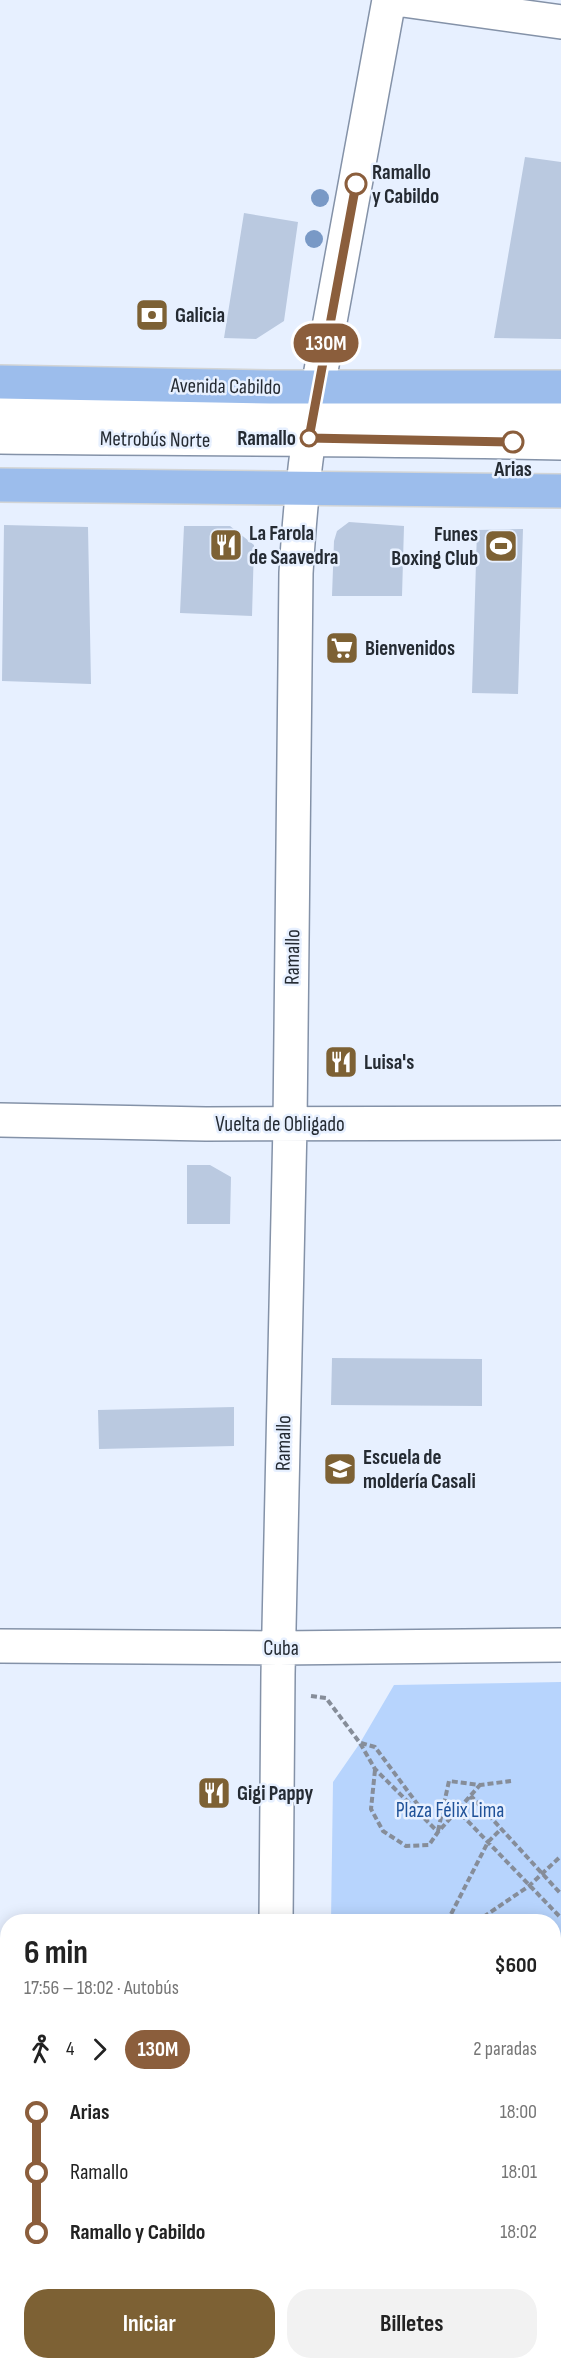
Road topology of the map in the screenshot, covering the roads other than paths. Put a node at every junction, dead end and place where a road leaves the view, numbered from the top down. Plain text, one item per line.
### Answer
1 (389, 0) edge
2 (403, 0) edge
3 (561, 22) edge
4 (0, 382) edge
5 (561, 387) edge
6 (0, 409) edge
7 (314, 411) junction
8 (561, 414) edge
9 (0, 437) edge
10 (561, 443) edge
11 (0, 485) edge
12 (302, 488) junction
13 (561, 492) edge
14 (0, 1120) edge
15 (561, 1123) edge
16 (290, 1124) junction
17 (561, 1645) edge
18 (0, 1646) edge
19 (279, 1648) junction
20 (276, 1914) edge

1 - 7 street, Ramallo
2 - 3 street
4 - 7 main road, Avenida Cabildo
5 - 7 main road, Avenida Cabildo
6 - 7 street, Metrobús Norte
7 - 8 street, Metrobús Norte
7 - 9 street, Metrobús Norte
7 - 10 street, Metrobús Norte
7 - 12 street, Ramallo
11 - 12 main road
12 - 13 main road
12 - 16 street, Ramallo
14 - 16 street, Vuelta de Obligado
15 - 16 street, Vuelta de Obligado
16 - 19 street, Ramallo
17 - 19 street, Cuba
18 - 19 street, Cuba
19 - 20 street, Ramallo

